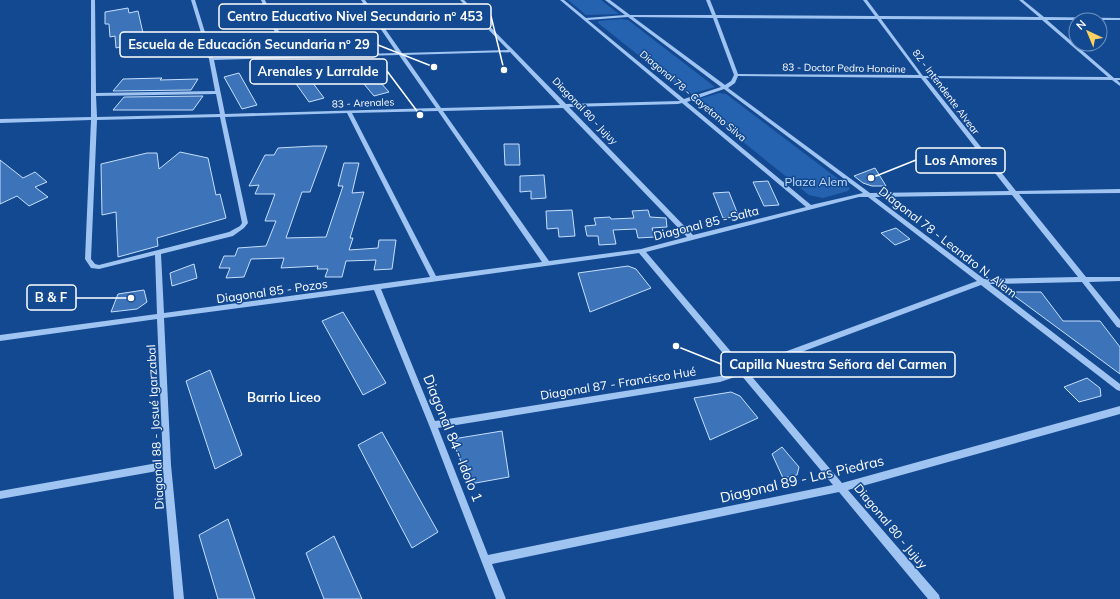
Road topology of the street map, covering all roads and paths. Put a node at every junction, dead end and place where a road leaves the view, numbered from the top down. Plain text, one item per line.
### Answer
1 (93, 0) edge
2 (193, 0) edge
3 (263, 0) edge
4 (363, 0) edge
5 (462, 0) edge
6 (562, 0) edge
7 (607, 0) edge
8 (708, 0) edge
9 (865, 0) edge
10 (1021, 0) edge
11 (627, 16) junction
12 (714, 16) junction
13 (878, 17) junction
14 (585, 19) junction
15 (1043, 19) junction
16 (1120, 19) edge
17 (510, 51) junction
18 (400, 54) junction
19 (288, 57) junction
20 (210, 60) junction
21 (736, 76) junction
22 (924, 78) junction
23 (1113, 79) junction
24 (1120, 79) edge
25 (1120, 85) edge
26 (724, 88) junction
27 (218, 92) junction
28 (94, 95) junction
29 (685, 101) junction
30 (565, 106) junction
31 (438, 110) junction
32 (349, 113) junction
33 (224, 116) junction
34 (94, 119) junction
35 (0, 121) edge
36 (1120, 191) edge
37 (1013, 192) junction
38 (868, 194) junction
39 (811, 208) junction
40 (692, 238) junction
41 (641, 251) junction
42 (158, 254) junction
43 (547, 264) junction
44 (434, 279) junction
45 (1084, 279) junction
46 (1120, 279) edge
47 (982, 282) junction
48 (377, 288) junction
49 (161, 317) junction
50 (1120, 325) edge
51 (0, 338) edge
52 (742, 372) junction
53 (1120, 388) edge
54 (1120, 410) edge
55 (433, 424) junction
56 (168, 465) junction
57 (842, 487) junction
58 (0, 495) edge
59 (486, 560) junction
60 (179, 599) edge
61 (500, 599) edge
62 (935, 599) edge

1 - 28 street
2 - 20 street
3 - 19 street
4 - 18 street
5 - 17 street, Diagonal 80 - Jujuy
6 - 14 street, Diagonal 78 - Cayetano Silva
7 - 11 street, Diagonal 78 - Leandro N. Alem
8 - 12 street
9 - 13 street, 82 - Intendente Alvear
10 - 15 street
11 - 12 street
11 - 14 street
11 - 26 street, Diagonal 78 - Leandro N. Alem
12 - 13 street
12 - 21 street
13 - 15 street
13 - 22 street, 82 - Intendente Alvear
14 - 29 street, Diagonal 78 - Cayetano Silva
15 - 16 street
15 - 23 street
17 - 18 street
17 - 30 street, Diagonal 80 - Jujuy
18 - 19 street
18 - 31 street
19 - 20 street
20 - 27 street
21 - 22 street, 83 - Doctor Pedro Honaine
21 - 26 street
22 - 23 street, 83 - Doctor Pedro Honaine
22 - 37 street, 82 - Intendente Alvear
23 - 24 street, 83 - Doctor Pedro Honaine
23 - 25 street
26 - 29 street, 83 - Arenales
26 - 38 street, Diagonal 78 - Leandro N. Alem
27 - 28 street
27 - 33 street
28 - 34 street
29 - 30 street, 83 - Arenales
29 - 39 street, Diagonal 78 - Cayetano Silva
30 - 31 street, 83 - Arenales
30 - 40 street, Diagonal 80 - Jujuy
31 - 32 street, 83 - Arenales
31 - 43 street
32 - 33 street, 83 - Arenales
32 - 44 street
33 - 34 street, 83 - Arenales
33 - 42 street
34 - 35 street, 83 - Arenales
34 - 42 street
36 - 37 street, Diagonal 85 - Salta
37 - 38 street, Diagonal 85 - Salta
37 - 45 street, 82 - Intendente Alvear
38 - 39 street, Diagonal 85 - Salta
38 - 47 street, Diagonal 78 - Leandro N. Alem
39 - 40 street, Diagonal 85 - Salta
40 - 41 street, Diagonal 85 - Salta
41 - 43 street, Diagonal 85 - Salta
41 - 52 street, Diagonal 80 - Jujuy
42 - 49 street, Diagonal 88 - Josué Igarzabal
43 - 44 street, Diagonal 85 - Pozos
44 - 48 street, Diagonal 85 - Pozos
45 - 46 street, Diagonal 87 - Francisco Hué
45 - 47 street, Diagonal 87 - Francisco Hué
45 - 50 street, 82 - Intendente Alvear
47 - 52 street, Diagonal 87 - Francisco Hué
47 - 53 street, Diagonal 78 - Leandro N. Alem
48 - 49 street, Diagonal 85 - Pozos
48 - 55 street, Diagonal 84 - Idolo 1
49 - 51 street, Diagonal 85 - Pozos
49 - 56 street, Diagonal 88 - Josué Igarzabal
52 - 55 street, Diagonal 87 - Francisco Hué
52 - 57 street, Diagonal 80 - Jujuy
54 - 57 street, Diagonal 89 - Las Piedras
55 - 59 street, Diagonal 84 - Idolo 1
56 - 58 street
56 - 60 street, Diagonal 88 - Josué Igarzabal
57 - 59 street, Diagonal 89 - Las Piedras
57 - 62 street, Diagonal 80 - Jujuy
59 - 61 street, Diagonal 84 - Idolo 1

